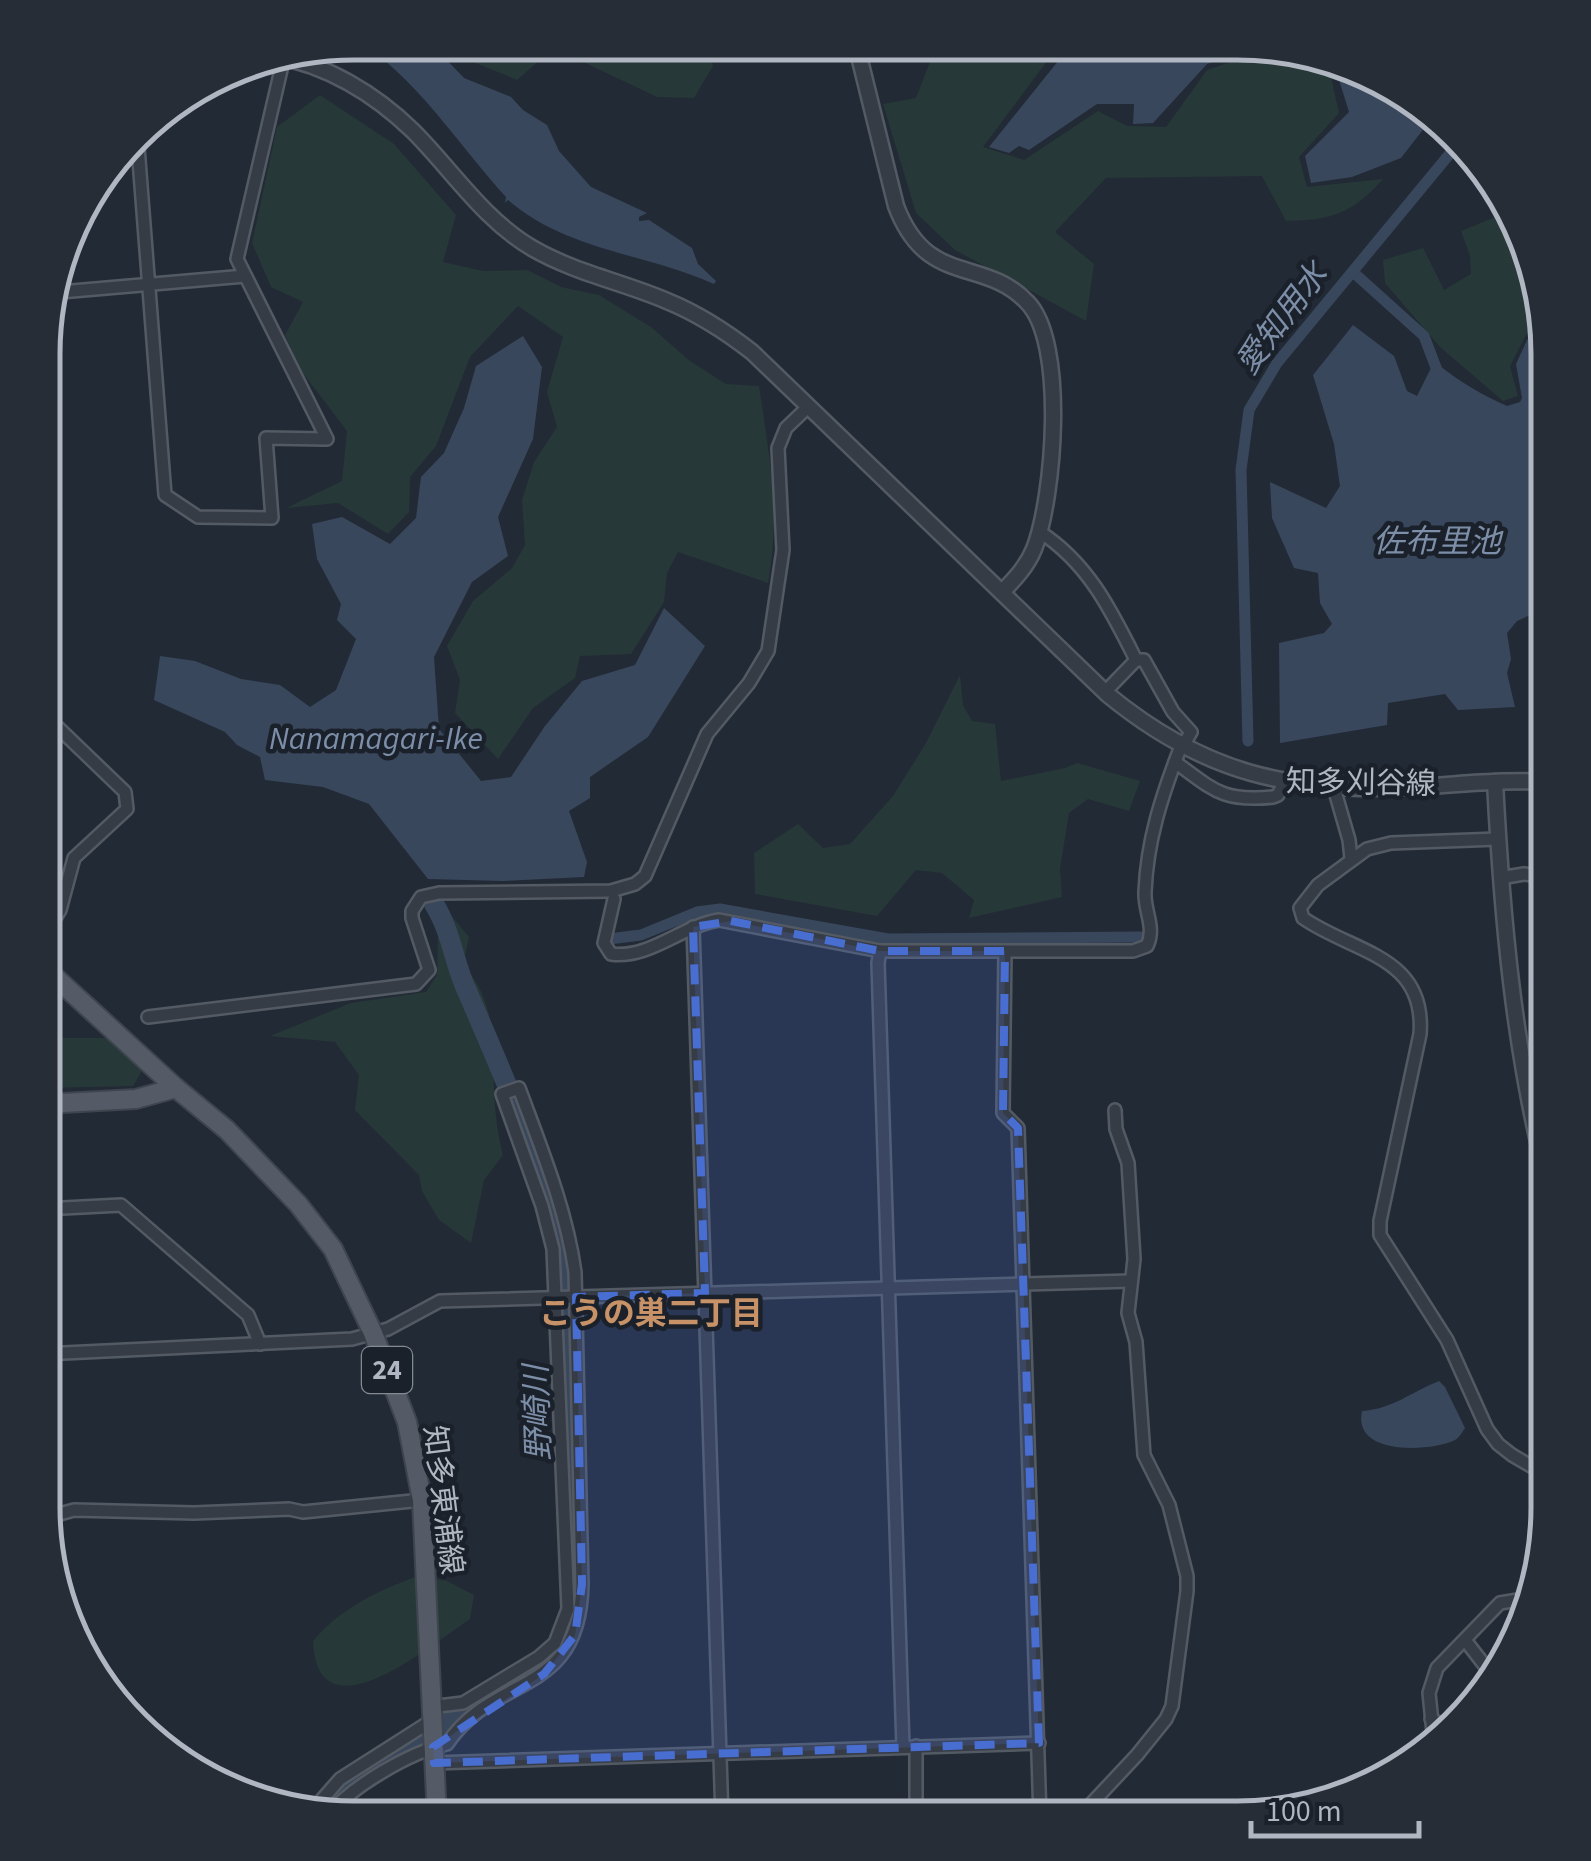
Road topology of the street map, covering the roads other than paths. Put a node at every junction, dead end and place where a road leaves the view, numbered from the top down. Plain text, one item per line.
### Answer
1 (860, 60) edge
2 (302, 65) edge
3 (275, 72) edge
4 (139, 154) edge
5 (245, 276) junction
6 (151, 285) junction
7 (67, 292) edge
8 (808, 407) junction
9 (1040, 532) junction
10 (1002, 592) junction
11 (1136, 660) junction
12 (1106, 692) junction
13 (60, 738) edge
14 (1184, 743) junction
15 (1174, 762) junction
16 (1495, 782) junction
17 (1531, 782) edge
18 (1284, 783) junction
19 (1334, 788) junction
20 (1498, 839) junction
21 (1351, 858) junction
22 (1531, 875) edge
23 (1500, 878) junction
24 (614, 898) dead end
25 (60, 910) edge
26 (693, 927) junction
27 (880, 950) junction
28 (1005, 950) junction
29 (60, 982) edge
30 (148, 1017) dead end
31 (176, 1088) junction
32 (1528, 1098) joint
33 (60, 1103) edge
34 (1530, 1108) edge
35 (1116, 1110) dead end
36 (60, 1207) edge
37 (1131, 1281) junction
38 (1024, 1282) junction
39 (888, 1286) junction
40 (706, 1292) junction
41 (574, 1297) junction
42 (556, 1298) junction
43 (373, 1333) junction
44 (260, 1344) junction
45 (60, 1353) edge
46 (1530, 1466) edge
47 (422, 1500) junction
48 (61, 1514) edge
49 (1514, 1603) edge
50 (1465, 1640) junction
51 (1484, 1665) edge
52 (1431, 1719) junction
53 (1437, 1722) edge
54 (1432, 1727) edge
55 (432, 1733) junction
56 (1039, 1743) junction
57 (910, 1746) junction
58 (720, 1752) junction
59 (323, 1798) edge
60 (341, 1800) edge
61 (436, 1800) edge
62 (721, 1800) edge
63 (914, 1800) edge
64 (1040, 1800) edge
65 (1095, 1800) edge

1 - 9 street
2 - 8 street, 知多刈谷線
3 - 5 street
4 - 6 street
5 - 6 street
5 - 6 street
6 - 7 street
8 - 10 street, 知多刈谷線
8 - 30 street
9 - 10 street
9 - 11 street
10 - 12 street, 知多刈谷線
11 - 12 street
11 - 14 street
12 - 14 street, 知多刈谷線
13 - 25 street
14 - 15 street
14 - 18 street, 知多刈谷線
15 - 18 street
15 - 28 street
16 - 17 street, 知多刈谷線
16 - 19 street, 知多刈谷線
16 - 20 street
18 - 19 street, 知多刈谷線
19 - 21 street
20 - 21 street
20 - 23 street
21 - 46 street
22 - 23 street
23 - 32 street
24 - 26 street
26 - 27 street
26 - 40 street
27 - 28 street
27 - 39 street
28 - 38 street
29 - 31 main road, 知多東浦線 / 24
31 - 33 main road
31 - 43 main road, 知多東浦線 / 24
32 - 34 street
35 - 37 street
36 - 44 street
37 - 38 street
37 - 65 street
38 - 39 street
38 - 56 street
39 - 40 street
39 - 57 street
40 - 41 street
40 - 58 street
41 - 42 street
41 - 42 street
41 - 55 street
42 - 43 street
42 - 55 street
43 - 44 street
43 - 47 main road, 知多東浦線 / 24
44 - 45 street
47 - 48 street
47 - 55 main road, 知多東浦線 / 24
49 - 50 street
50 - 51 street
50 - 52 street
52 - 53 street
52 - 54 street
55 - 58 street
55 - 59 street
55 - 60 street
55 - 61 main road, 知多東浦線 / 24
56 - 57 street
56 - 64 street
57 - 58 street
57 - 63 street
58 - 62 street

